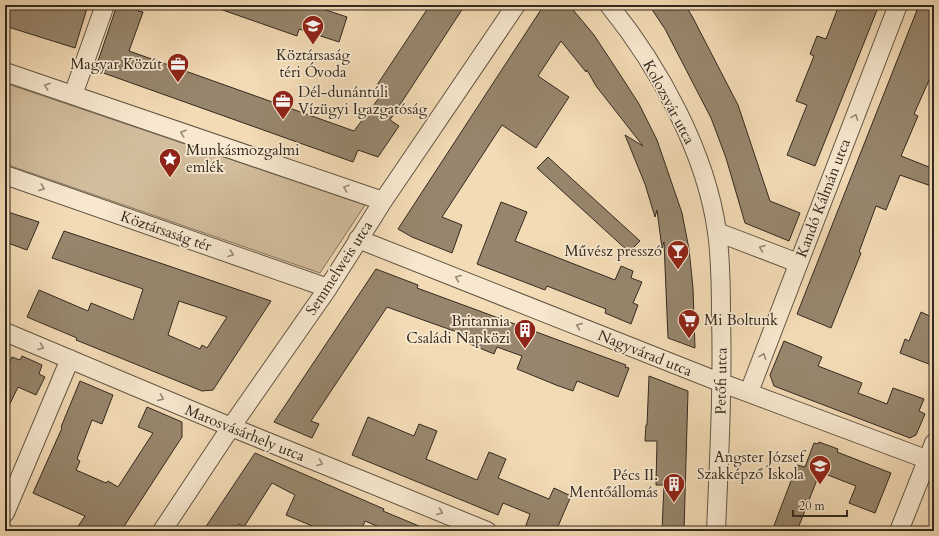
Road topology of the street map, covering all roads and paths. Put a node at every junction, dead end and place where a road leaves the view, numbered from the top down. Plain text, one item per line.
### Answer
1 (105, 5) edge
2 (516, 5) edge
3 (609, 5) edge
4 (898, 5) edge
5 (5, 72) edge
6 (73, 95) junction
7 (5, 174) edge
8 (383, 201) junction
9 (717, 232) junction
10 (358, 239) junction
11 (798, 263) junction
12 (328, 288) junction
13 (5, 332) edge
14 (70, 359) junction
15 (722, 383) junction
16 (749, 392) junction
17 (231, 427) junction
18 (932, 455) edge
19 (5, 513) edge
20 (162, 531) edge
21 (487, 531) edge
22 (716, 531) edge
23 (899, 531) edge

1 - 6 street
2 - 8 street, Semmelweis utca
3 - 9 street, Kolozsvár utca
11 -> 4 street, Kandó Kálmán utca
6 -> 5 street
8 -> 6 street
7 -> 12 street, Köztársaság tér
8 - 10 street, Semmelweis utca
11 -> 9 street
9 - 15 street, Petőfi utca
10 - 12 street, Semmelweis utca
15 -> 10 street, Nagyvárad utca
16 -> 11 street, Kandó Kálmán utca
12 - 17 street, Semmelweis utca
13 -> 14 street, Marosvásárhely utca
14 -> 17 street, Marosvásárhely utca
14 - 19 street
15 - 16 street, Nagyvárad utca
15 - 22 street, Petőfi utca
16 - 18 street, Nagyvárad utca
17 - 20 street, Semmelweis utca
17 -> 21 street, Marosvásárhely utca
18 - 23 street

